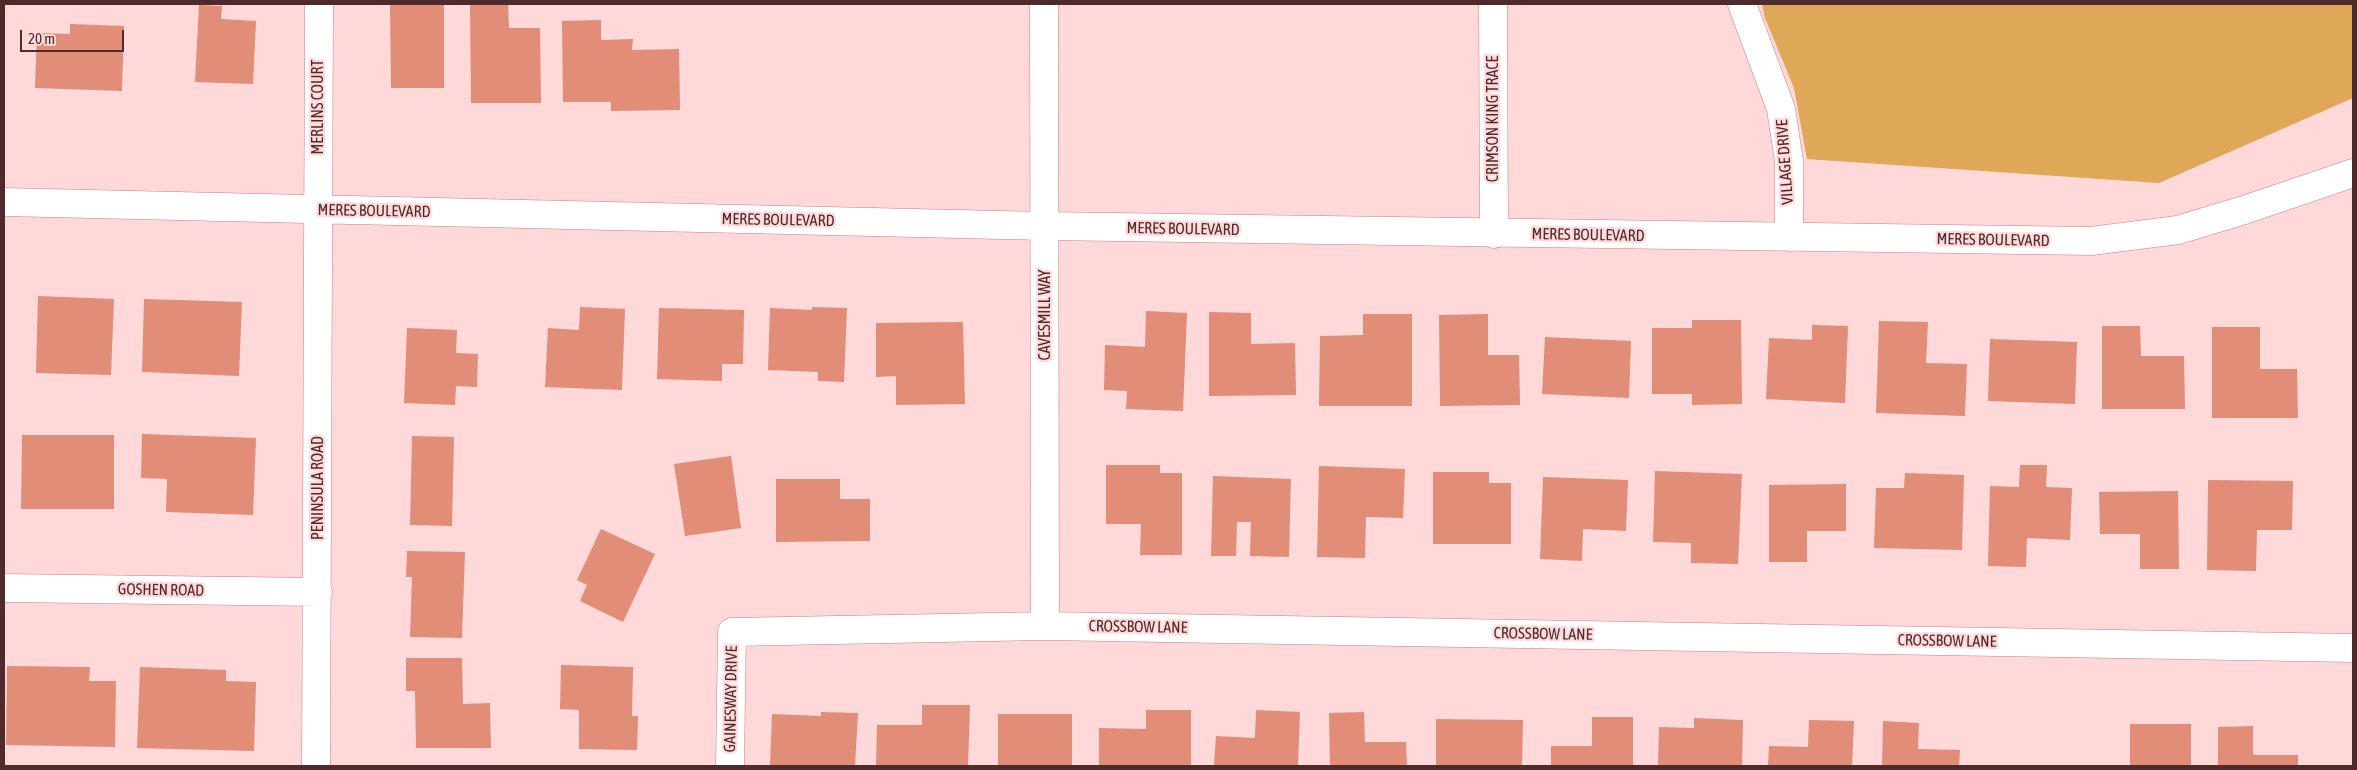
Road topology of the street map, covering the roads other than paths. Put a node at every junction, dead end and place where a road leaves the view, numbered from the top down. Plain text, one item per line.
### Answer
1 (319, 4) edge
2 (1044, 4) edge
3 (1493, 4) edge
4 (1742, 4) edge
5 (2353, 173) edge
6 (4, 202) edge
7 (318, 210) junction
8 (1045, 226) junction
9 (1494, 234) junction
10 (1789, 237) junction
11 (4, 588) edge
12 (318, 592) junction
13 (1045, 626) junction
14 (732, 632) joint
15 (2353, 648) edge
16 (316, 766) edge
17 (730, 766) edge

1 - 7 street, MERLINS COURT
2 - 8 street, CAVESMILL WAY
3 - 9 street, CRIMSON KING TRACE
4 - 10 street, VILLAGE DRIVE
5 - 10 street, MERES BOULEVARD
6 - 7 street, MERES BOULEVARD
7 - 8 street, MERES BOULEVARD
7 - 12 street, PENINSULA ROAD
8 - 9 street, MERES BOULEVARD
8 - 13 street, CAVESMILL WAY
9 - 10 street, MERES BOULEVARD
11 - 12 street, GOSHEN ROAD
12 - 16 street, PENINSULA ROAD
13 - 14 street, CROSSBOW LANE
13 - 15 street, CROSSBOW LANE
14 - 17 street, GAINESWAY DRIVE

